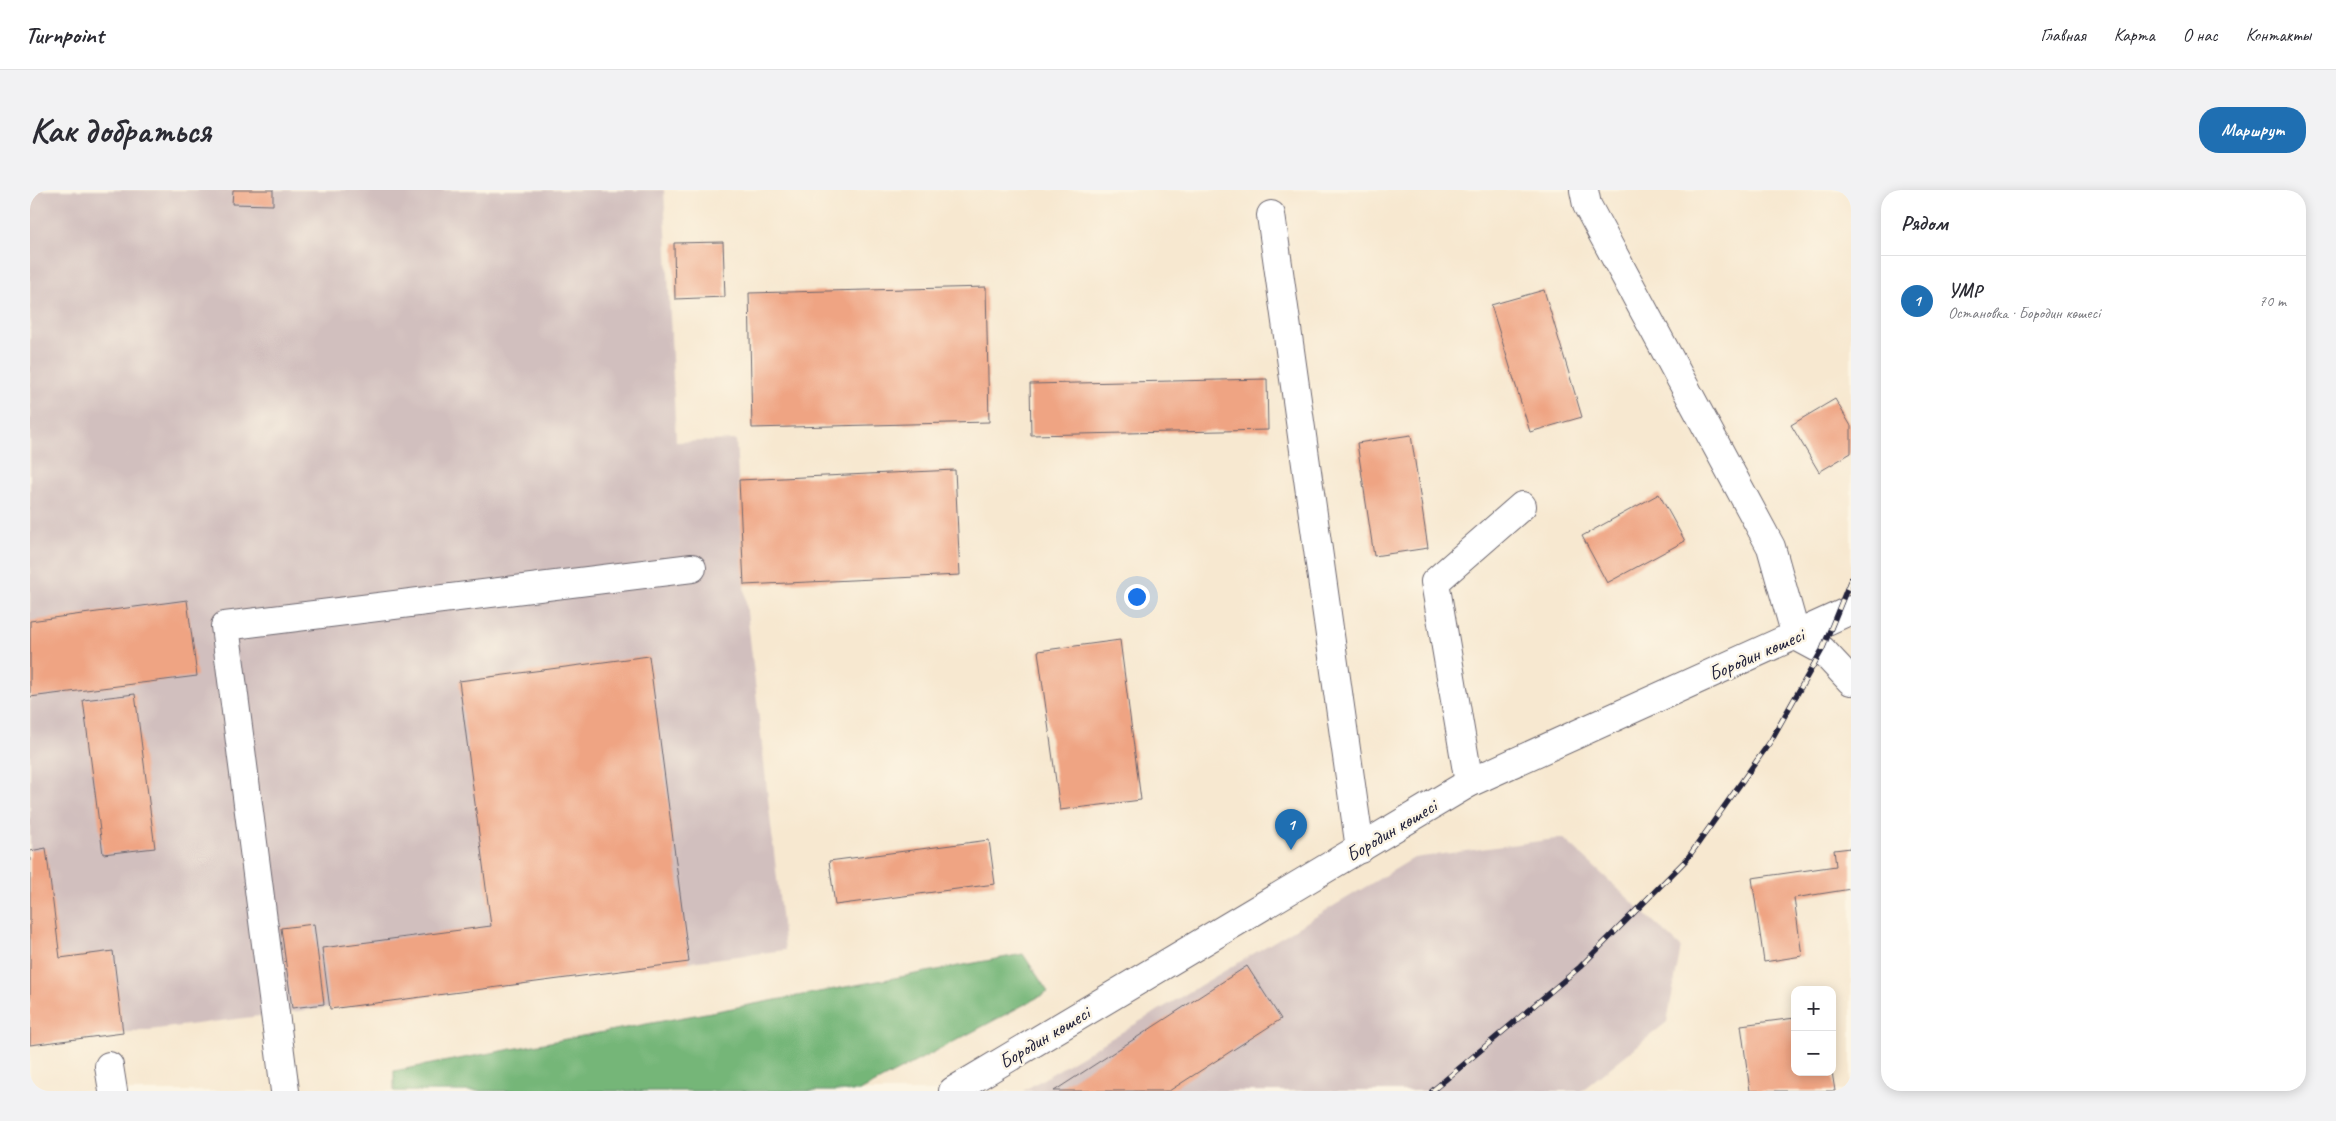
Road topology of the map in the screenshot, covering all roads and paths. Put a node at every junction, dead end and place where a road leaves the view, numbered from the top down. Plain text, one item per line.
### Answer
1 (1584, 190) edge
2 (1271, 215) dead end
3 (1522, 506) dead end
4 (692, 568) dead end
5 (1851, 610) edge
6 (1796, 636) junction
7 (1851, 681) edge
8 (1469, 783) junction
9 (1360, 850) junction
10 (285, 1091) edge
11 (953, 1091) edge

1 - 6 street
2 - 9 street
3 - 8 street
4 - 10 street
5 - 6 street, Бородин көшесі
6 - 7 street
6 - 8 street, Бородин көшесі
8 - 9 street, Бородин көшесі
9 - 11 street, Бородин көшесі

